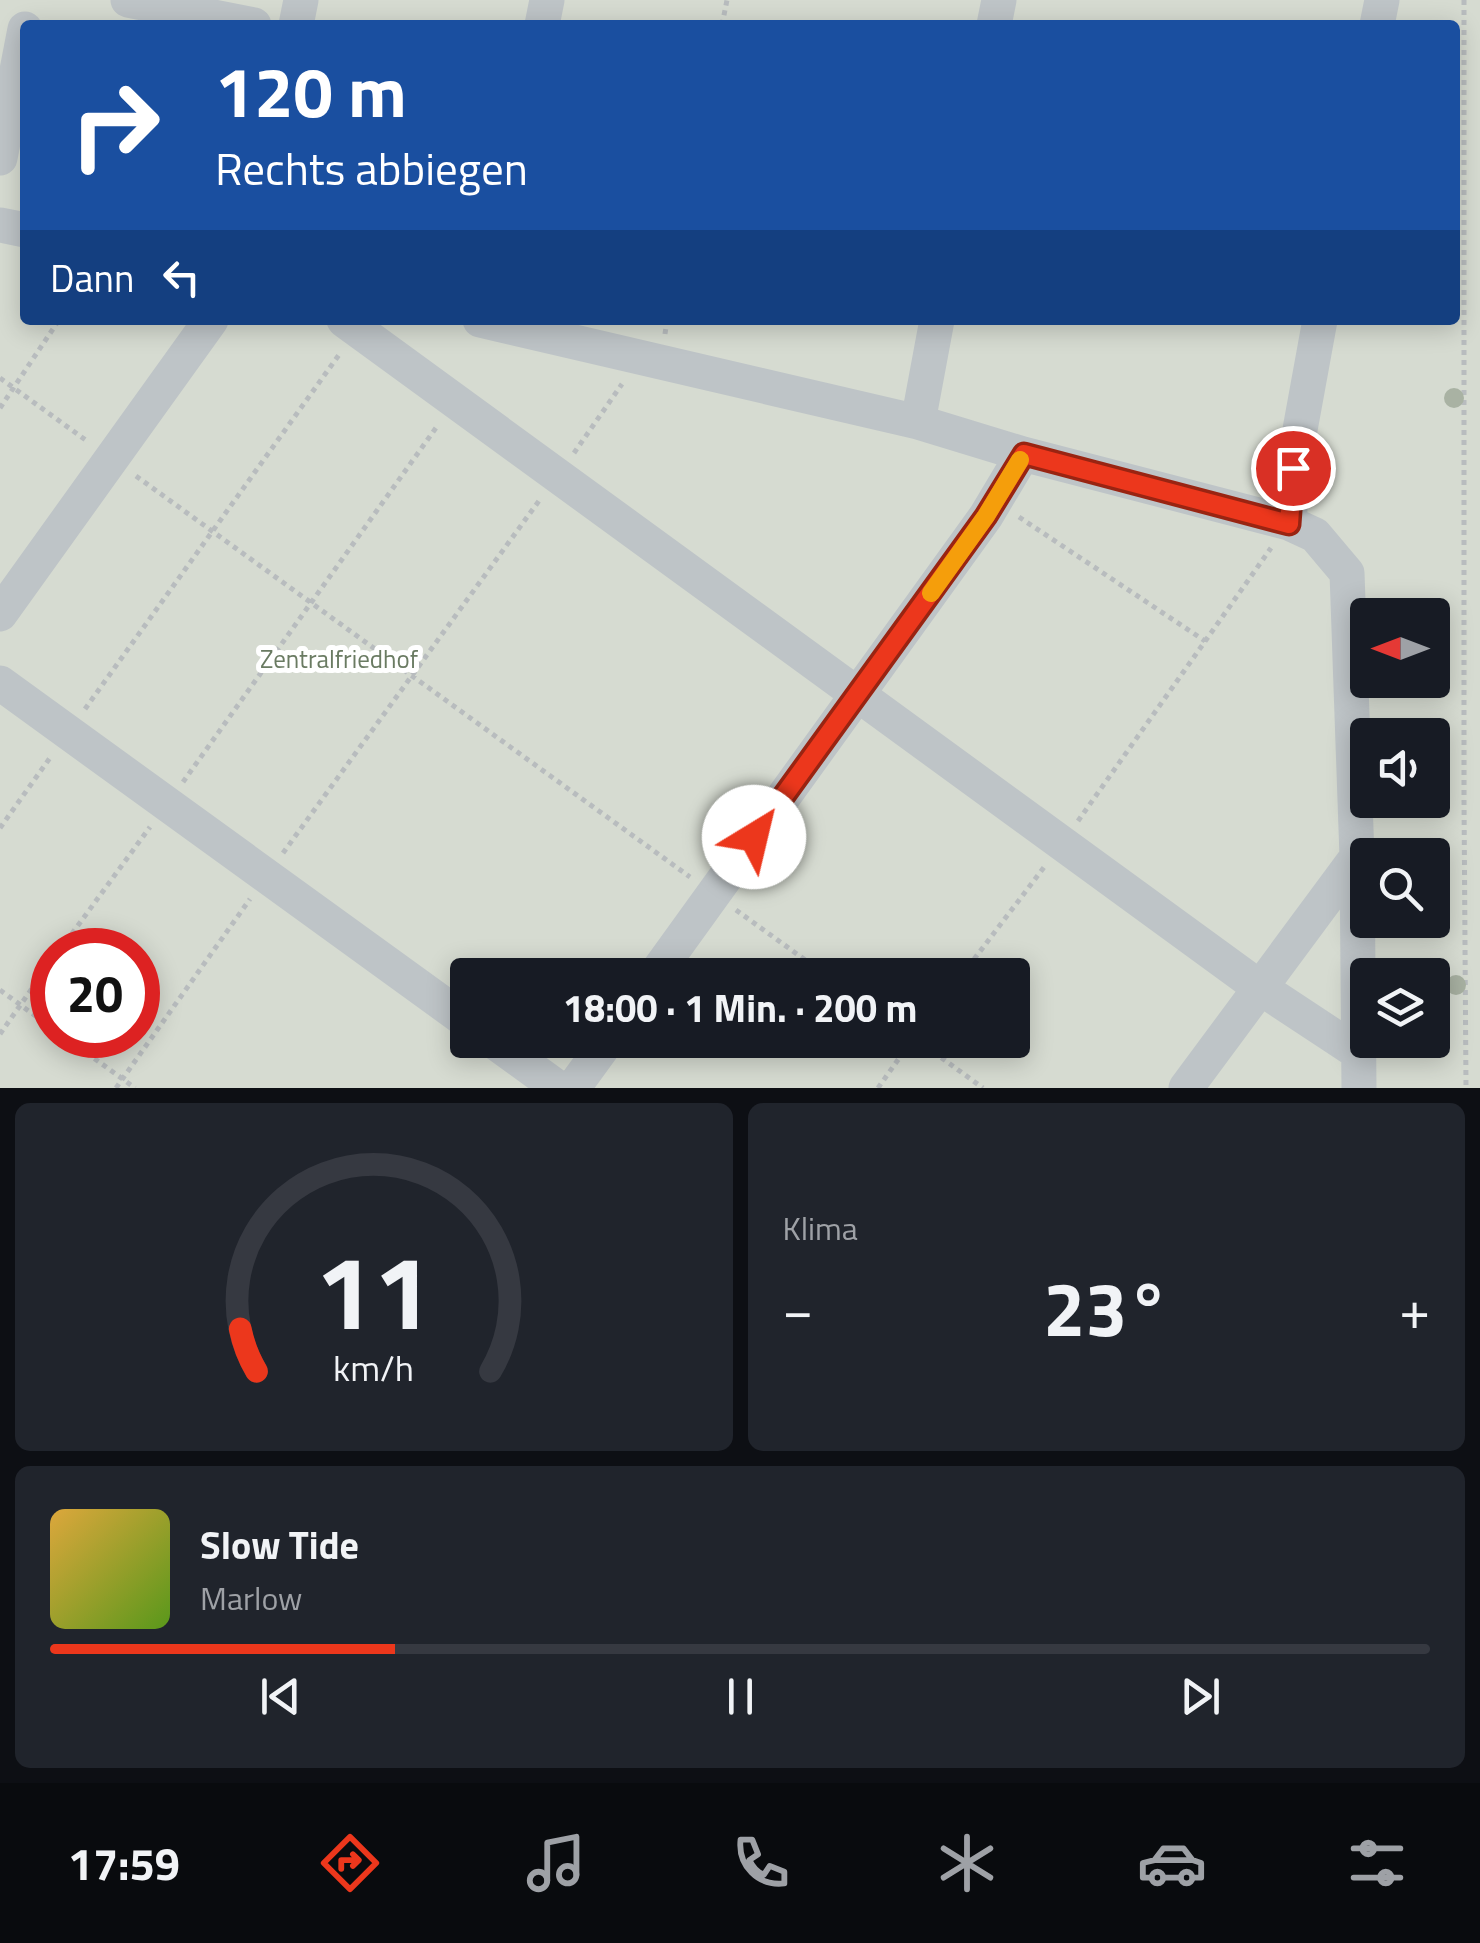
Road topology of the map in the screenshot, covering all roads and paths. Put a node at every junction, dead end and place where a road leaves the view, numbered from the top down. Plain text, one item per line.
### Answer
1 (128, 0) edge
2 (1464, 0) edge
3 (229, 20) edge
4 (20, 53) edge
5 (0, 158) edge
6 (56, 325) edge
7 (207, 325) edge
8 (351, 325) edge
9 (503, 325) edge
10 (936, 325) edge
11 (1319, 325) edge
12 (642, 358) junction
13 (0, 378) edge
14 (15, 388) junction
15 (455, 401) junction
16 (0, 408) edge
17 (918, 422) junction
18 (1024, 454) junction
19 (112, 459) junction
20 (557, 476) junction
21 (995, 502) junction
22 (1289, 524) junction
23 (212, 530) junction
24 (312, 602) junction
25 (0, 614) edge
26 (1206, 641) junction
27 (412, 675) junction
28 (0, 683) edge
29 (858, 694) junction
30 (68, 732) junction
31 (167, 804) junction
32 (0, 828) edge
33 (1357, 838) edge
34 (1062, 844) junction
35 (1350, 867) edge
36 (266, 876) junction
37 (714, 894) junction
38 (76, 928) edge
39 (1358, 938) edge
40 (667, 958) edge
41 (802, 958) edge
42 (975, 958) edge
43 (1259, 987) junction
44 (0, 990) edge
45 (30, 990) edge
46 (20, 1004) junction
47 (450, 1009) edge
48 (30, 1012) edge
49 (0, 1034) edge
50 (93, 1058) edge
51 (517, 1058) edge
52 (595, 1058) edge
53 (900, 1058) edge
54 (940, 1058) edge
55 (1359, 1071) edge
56 (122, 1079) junction
57 (116, 1088) edge
58 (135, 1088) edge
59 (558, 1088) edge
60 (573, 1088) edge
61 (878, 1088) edge
62 (983, 1088) edge
63 (1186, 1088) edge
64 (1466, 1088) edge

1 - 3 lane
2 - 64 path
4 - 5 lane
6 - 14 path
7 - 19 lane
8 - 15 lane
8 - 23 path
9 - 12 lane
10 - 17 lane
11 - 22 lane
12 - 17 lane
12 - 20 path
13 - 14 path
14 - 16 path
14 - 19 path
15 - 20 lane
15 - 24 path
17 - 18 lane
18 - 21 lane
18 - 22 lane
19 - 23 path
19 - 25 lane
20 - 27 path
20 - 29 lane
21 - 26 path
21 - 29 lane
22 - 26 path
22 - 33 lane
23 - 24 path
23 - 30 path
24 - 27 path
24 - 31 path
26 - 34 path
27 - 36 path
27 - 37 path
28 - 30 lane
29 - 34 lane
29 - 37 lane
30 - 31 lane
30 - 32 path
31 - 36 lane
31 - 38 path
34 - 42 path
34 - 43 lane
35 - 43 lane
36 - 47 lane
36 - 56 path
37 - 40 lane
37 - 41 path
39 - 55 lane
43 - 55 lane
43 - 63 lane
44 - 46 path
45 - 46 path
46 - 48 path
46 - 49 path
50 - 56 path
51 - 59 lane
52 - 60 lane
53 - 61 path
54 - 62 path
56 - 57 path
56 - 58 path

